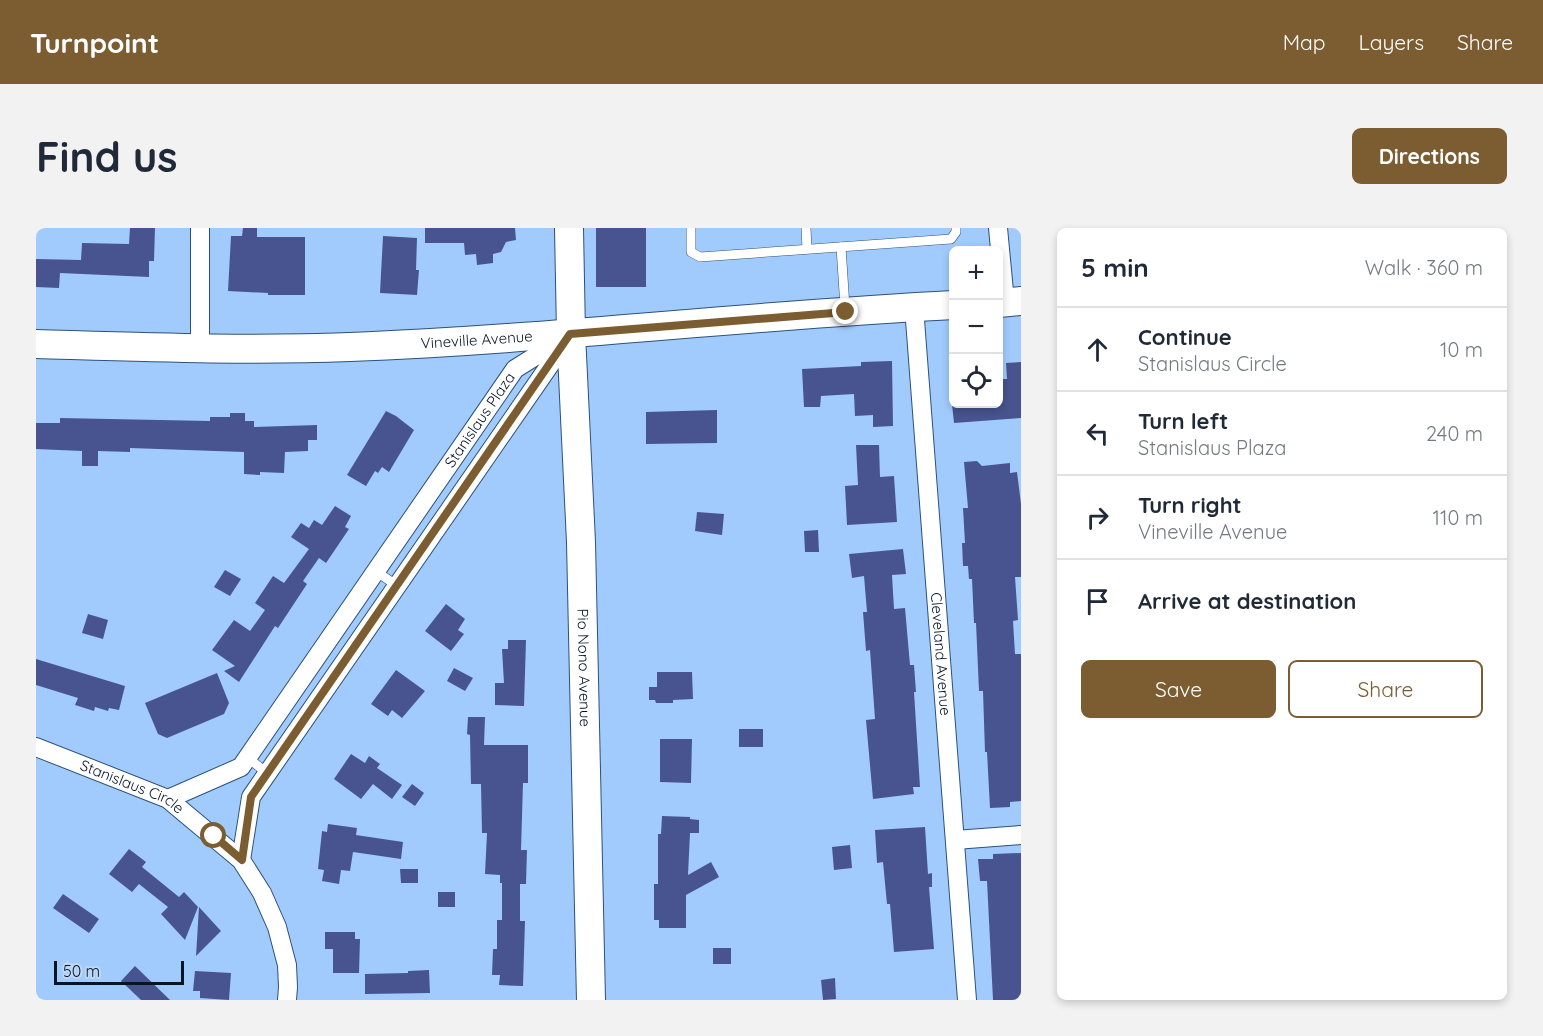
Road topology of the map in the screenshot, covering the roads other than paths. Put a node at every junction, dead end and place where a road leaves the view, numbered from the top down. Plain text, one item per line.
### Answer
1 (200, 228) edge
2 (569, 228) edge
3 (691, 228) edge
4 (806, 228) edge
5 (956, 228) edge
6 (998, 228) edge
7 (841, 247) junction
8 (807, 249) junction
9 (1008, 302) edge
10 (949, 305) edge
11 (914, 307) junction
12 (846, 312) junction
13 (570, 334) junction
14 (36, 344) edge
15 (200, 349) junction
16 (376, 572) junction
17 (396, 585) junction
18 (36, 747) edge
19 (248, 758) junction
20 (267, 773) junction
21 (168, 799) junction
22 (1021, 835) edge
23 (955, 840) junction
24 (242, 860) junction
25 (287, 1000) edge
26 (591, 1000) edge
27 (967, 1000) edge

1 - 15 street
2 - 13 main road, Pio Nono Avenue
3 - 8 lane
4 - 8 lane
5 - 7 lane
6 - 9 street
7 - 8 lane
7 - 12 lane
10 - 11 main road, Vineville Avenue
11 - 12 main road, Vineville Avenue
11 - 23 street, Cleveland Avenue
12 - 13 main road, Vineville Avenue
13 - 15 main road, Vineville Avenue
13 - 16 street, Stanislaus Plaza
13 - 17 street, Stanislaus Plaza
13 - 26 main road, Pio Nono Avenue
14 - 15 main road, Vineville Avenue
16 - 17 lane
16 - 19 street, Stanislaus Plaza
17 - 20 street, Stanislaus Plaza
18 - 21 street, Stanislaus Circle
19 - 20 lane
19 - 21 street, Stanislaus Plaza
20 - 24 street, Stanislaus Plaza
21 - 24 street, Stanislaus Circle
22 - 23 street
23 - 27 street, Cleveland Avenue
24 - 25 street, Stanislaus Circle

